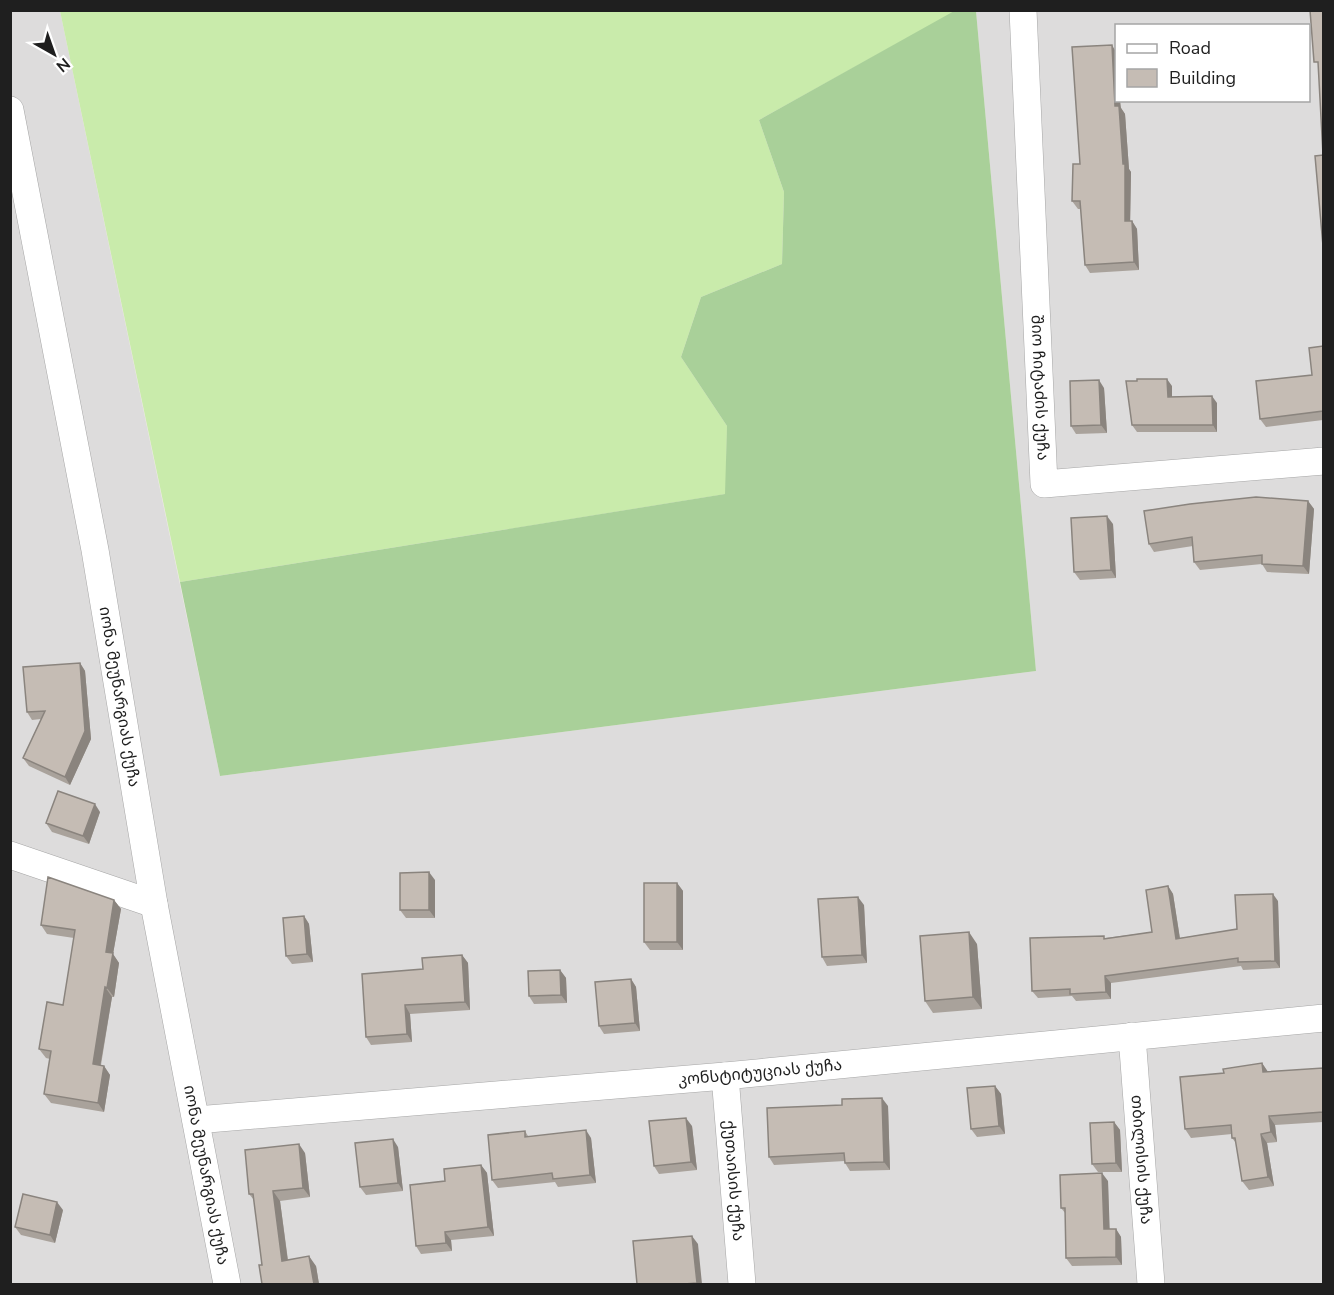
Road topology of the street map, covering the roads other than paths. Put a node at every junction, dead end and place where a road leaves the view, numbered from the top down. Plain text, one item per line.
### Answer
1 (1023, 10) edge
2 (10, 110) edge
3 (1323, 461) edge
4 (10, 855) edge
5 (154, 904) junction
6 (1323, 1018) edge
7 (1132, 1036) junction
8 (725, 1076) junction
9 (196, 1120) junction
10 (226, 1284) edge
11 (742, 1284) edge
12 (1151, 1284) edge

1 - 3 street, შიო ჩიტაძის ქუჩა
2 - 5 street, იონა მეუნარგიას ქუჩა
4 - 5 street
5 - 9 street, იონა მეუნარგიას ქუჩა
6 - 7 street, კონსტიტუციას ქუჩა
7 - 8 street, კონსტიტუციას ქუჩა
7 - 12 street, თბილისის ქუჩა
8 - 9 street, კონსტიტუციას ქუჩა
8 - 11 street, ქუთაისის ქუჩა
9 - 10 street, იონა მეუნარგიას ქუჩა

